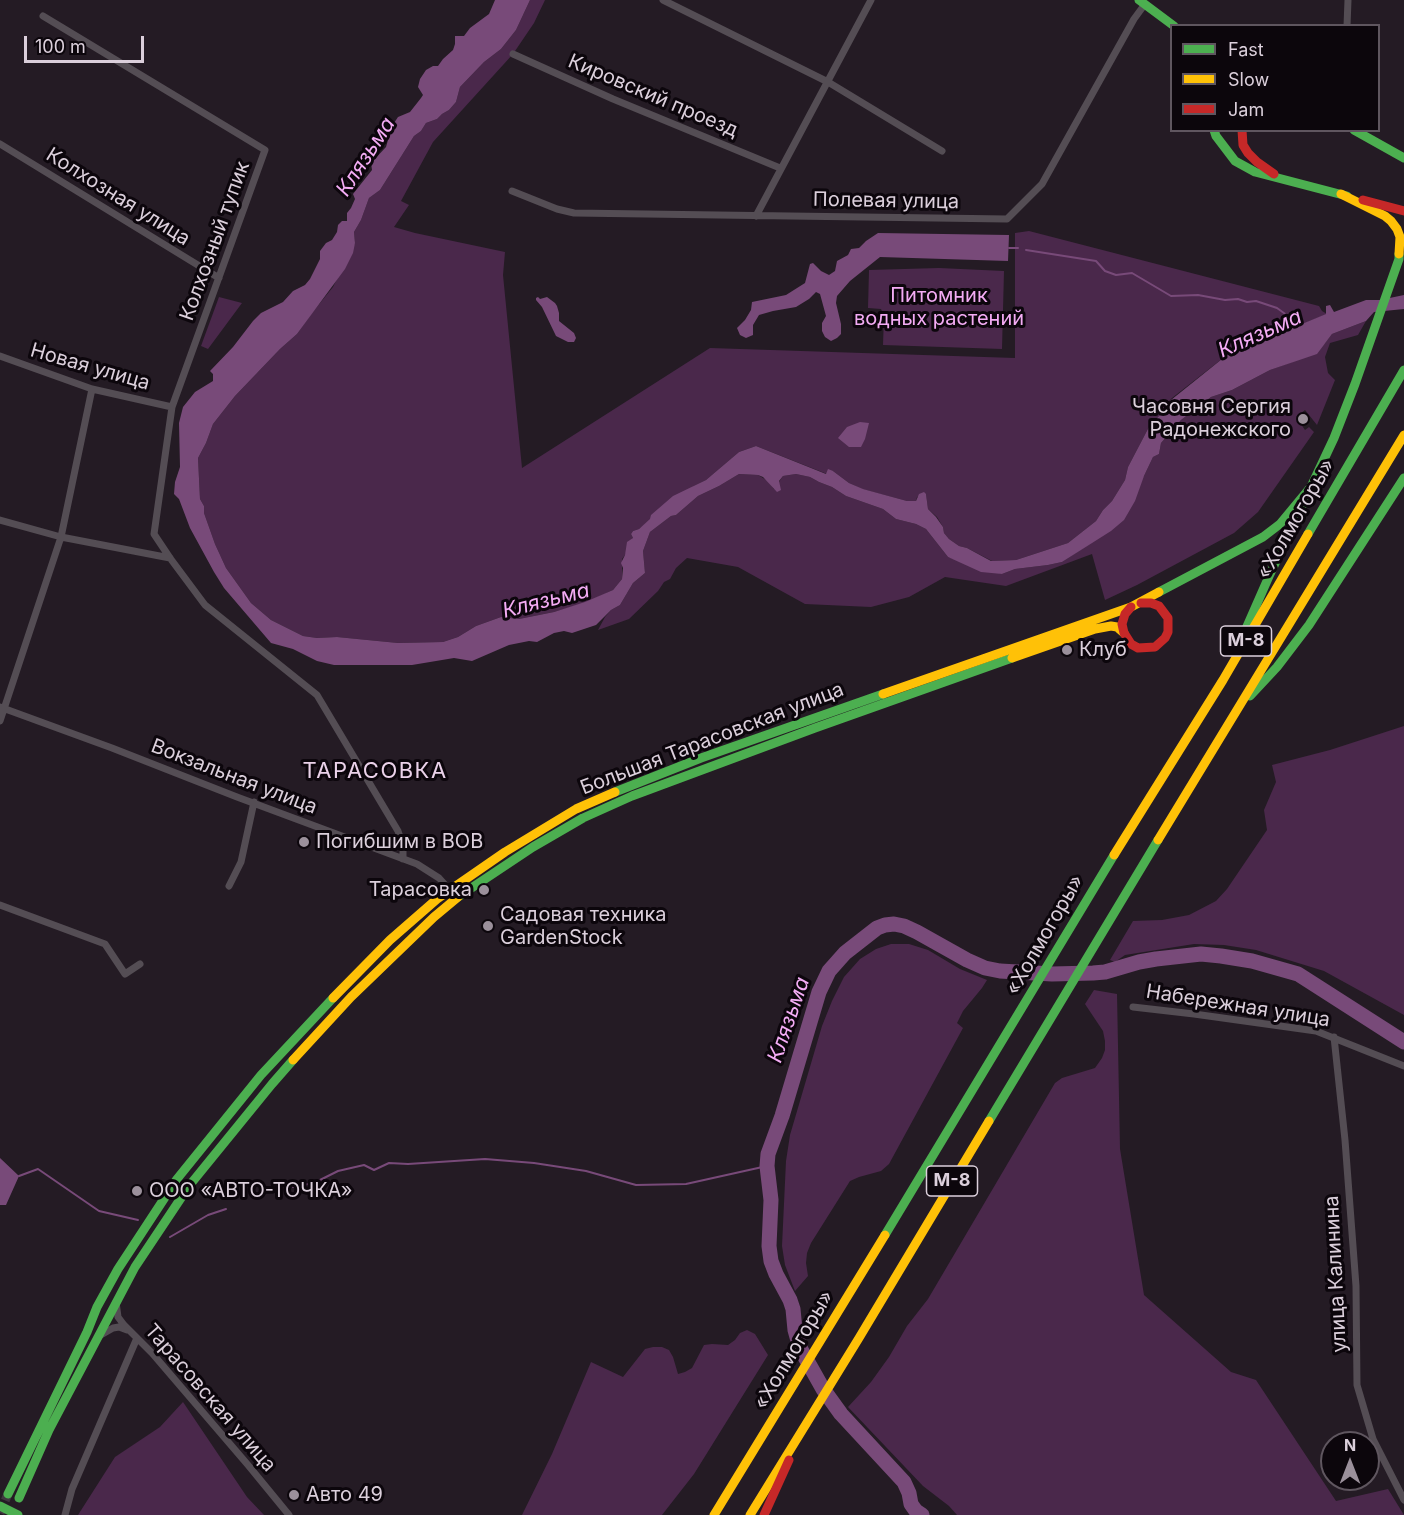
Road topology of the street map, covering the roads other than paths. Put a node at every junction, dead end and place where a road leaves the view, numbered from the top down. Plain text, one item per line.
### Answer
1 (663, 0) edge
2 (871, 0) edge
3 (1348, 0) edge
4 (1142, 2) edge
5 (43, 16) dead end
6 (1171, 24) edge
7 (1347, 24) edge
8 (513, 54) dead end
9 (828, 82) junction
10 (1215, 132) edge
11 (1242, 132) edge
12 (1358, 132) edge
13 (0, 144) edge
14 (942, 151) dead end
15 (1404, 158) edge
16 (780, 168) junction
17 (1280, 179) junction
18 (512, 191) dead end
19 (1341, 194) junction
20 (1404, 211) edge
21 (756, 216) junction
22 (219, 278) junction
23 (0, 356) edge
24 (1404, 370) edge
25 (92, 389) junction
26 (172, 406) junction
27 (1404, 435) edge
28 (1404, 478) edge
29 (1309, 489) junction
30 (0, 520) edge
31 (61, 537) junction
32 (170, 558) junction
33 (1135, 605) junction
34 (1124, 633) junction
35 (1223, 680) junction
36 (2, 708) edge
37 (1236, 711) junction
38 (0, 721) edge
39 (254, 802) junction
40 (403, 858) junction
41 (230, 886) dead end
42 (450, 890) junction
43 (0, 905) edge
44 (140, 964) dead end
45 (1133, 1007) dead end
46 (1334, 1037) junction
47 (1404, 1066) edge
48 (117, 1300) junction
49 (128, 1330) junction
50 (99, 1335) junction
51 (137, 1338) junction
52 (806, 1425) junction
53 (8, 1494) tunnel mouth
54 (19, 1498) tunnel mouth
55 (1404, 1500) edge
56 (0, 1506) edge
57 (18, 1515) edge
58 (65, 1515) edge
59 (289, 1515) edge
60 (714, 1515) edge
61 (750, 1515) edge
62 (764, 1515) edge

1 - 9 street
2 - 9 street
3 - 7 street
4 - 6 main road
4 - 21 street, Полевая улица
5 - 22 street, Колхозный тупик
8 - 16 street, Кировский проезд
9 - 14 street
9 - 16 street
10 - 17 main road
11 - 17 main road
12 - 15 main road
13 - 22 street, Колхозная улица
16 - 21 street
17 - 19 main road
18 - 21 street, Полевая улица
19 - 20 main road
19 - 29 main road
22 - 26 street, Колхозный тупик
23 - 25 street, Новая улица
24 - 35 main road, «Холмогоры» / М-8
25 - 26 street, Новая улица
25 - 31 street
26 - 32 street, Колхозный тупик
27 - 37 main road, М-8
28 - 37 main road
29 - 33 main road, Большая Тарасовская улица
29 - 35 main road
30 - 31 street
31 - 32 street
31 - 36 street
32 - 40 street, Колхозный тупик
33 - 34 main road
33 - 34 main road
33 - 42 main road, Большая Тарасовская улица
34 - 48 main road, Большая Тарасовская улица
35 - 60 main road, «Холмогоры» / М-8
36 - 38 street
36 - 39 street, Вокзальная улица
37 - 52 main road, М-8
39 - 40 street, Вокзальная улица
39 - 41 street
40 - 42 street, Вокзальная улица
42 - 53 main road, Большая Тарасовская улица
43 - 44 street
45 - 46 street, Набережная улица
46 - 47 street, Набережная улица
46 - 55 street, улица Калинина
48 - 49 street
48 - 50 main road, Большая Тарасовская улица
49 - 50 street
49 - 51 street, Тарасовская улица
50 - 54 main road, Большая Тарасовская улица
51 - 58 street
51 - 59 street, Тарасовская улица
52 - 61 main road, М-8
52 - 62 main road
56 - 57 main road

